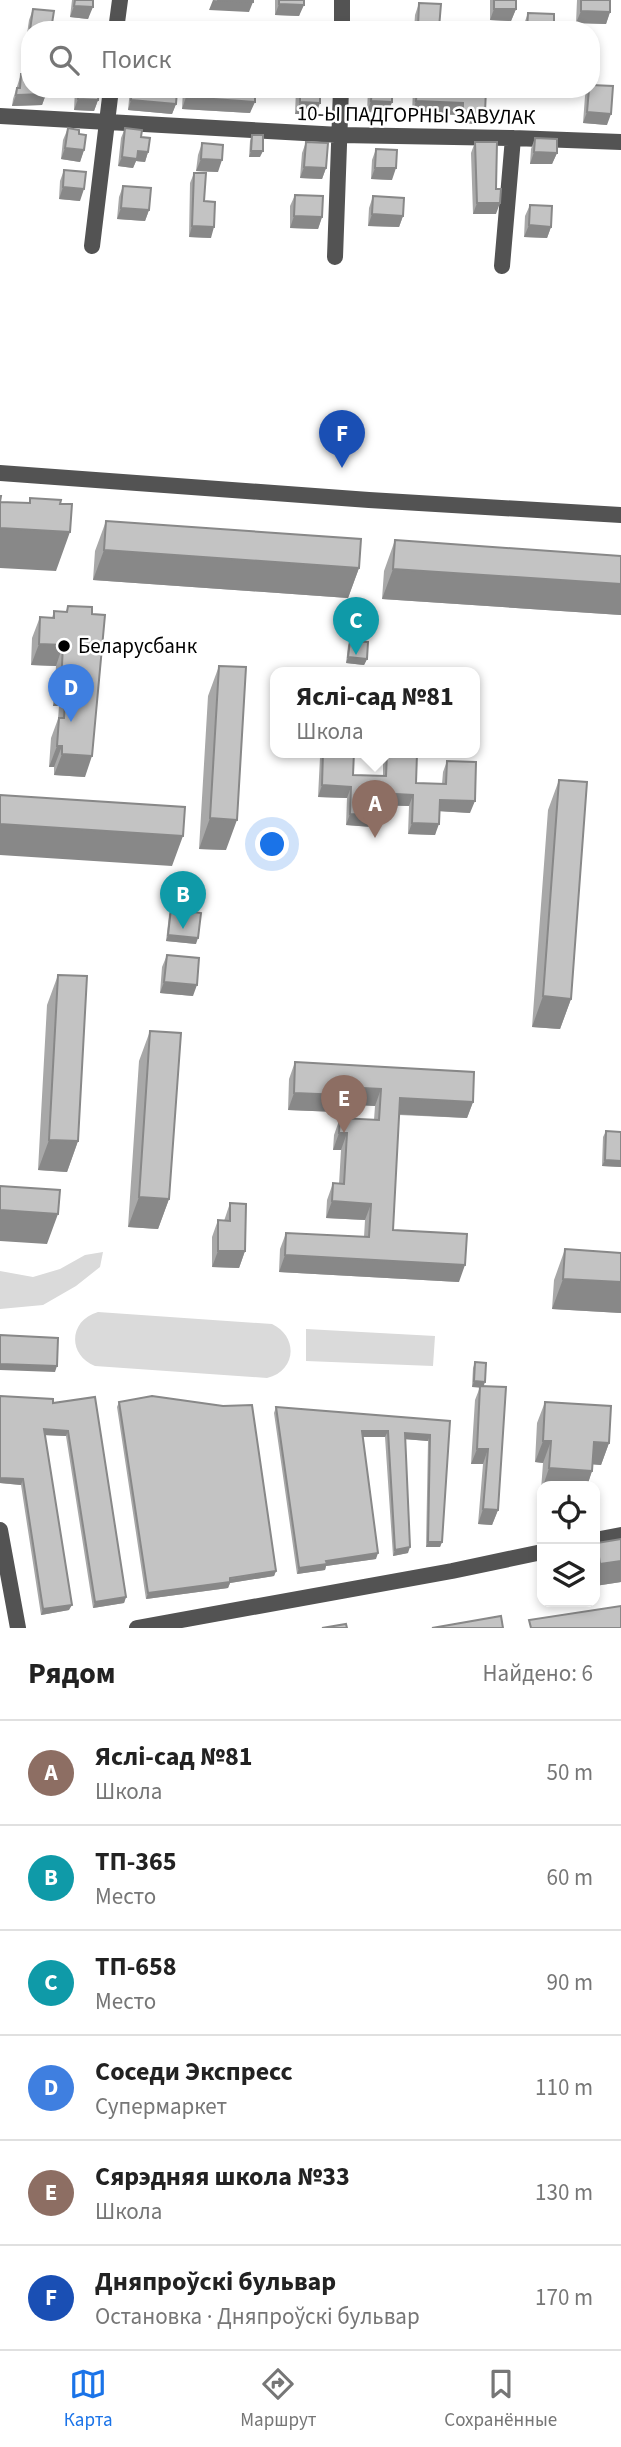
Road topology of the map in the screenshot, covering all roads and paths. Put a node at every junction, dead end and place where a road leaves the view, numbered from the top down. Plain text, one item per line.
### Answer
1 (120, 0) edge
2 (342, 0) edge
3 (117, 21) edge
4 (342, 21) edge
5 (110, 98) edge
6 (341, 98) edge
7 (0, 116) edge
8 (108, 121) junction
9 (340, 135) junction
10 (513, 138) junction
11 (621, 142) edge
12 (92, 246) dead end
13 (335, 257) dead end
14 (502, 266) dead end
15 (0, 473) edge
16 (621, 515) edge
17 (0, 1530) edge
18 (621, 1535) edge
19 (600, 1539) edge
20 (537, 1553) edge
21 (18, 1628) edge
22 (137, 1628) edge

1 - 3 street
2 - 4 street
5 - 8 street
6 - 9 street
7 - 8 street, 10-Ы ПАДГОРНЫ ЗАВУЛАК
8 - 9 street, 10-Ы ПАДГОРНЫ ЗАВУЛАК
8 - 12 street
9 - 10 street, 10-Ы ПАДГОРНЫ ЗАВУЛАК
9 - 13 street
10 - 11 street, 10-Ы ПАДГОРНЫ ЗАВУЛАК
10 - 14 street
15 - 16 street
17 - 21 street
18 - 19 street
20 - 22 street

